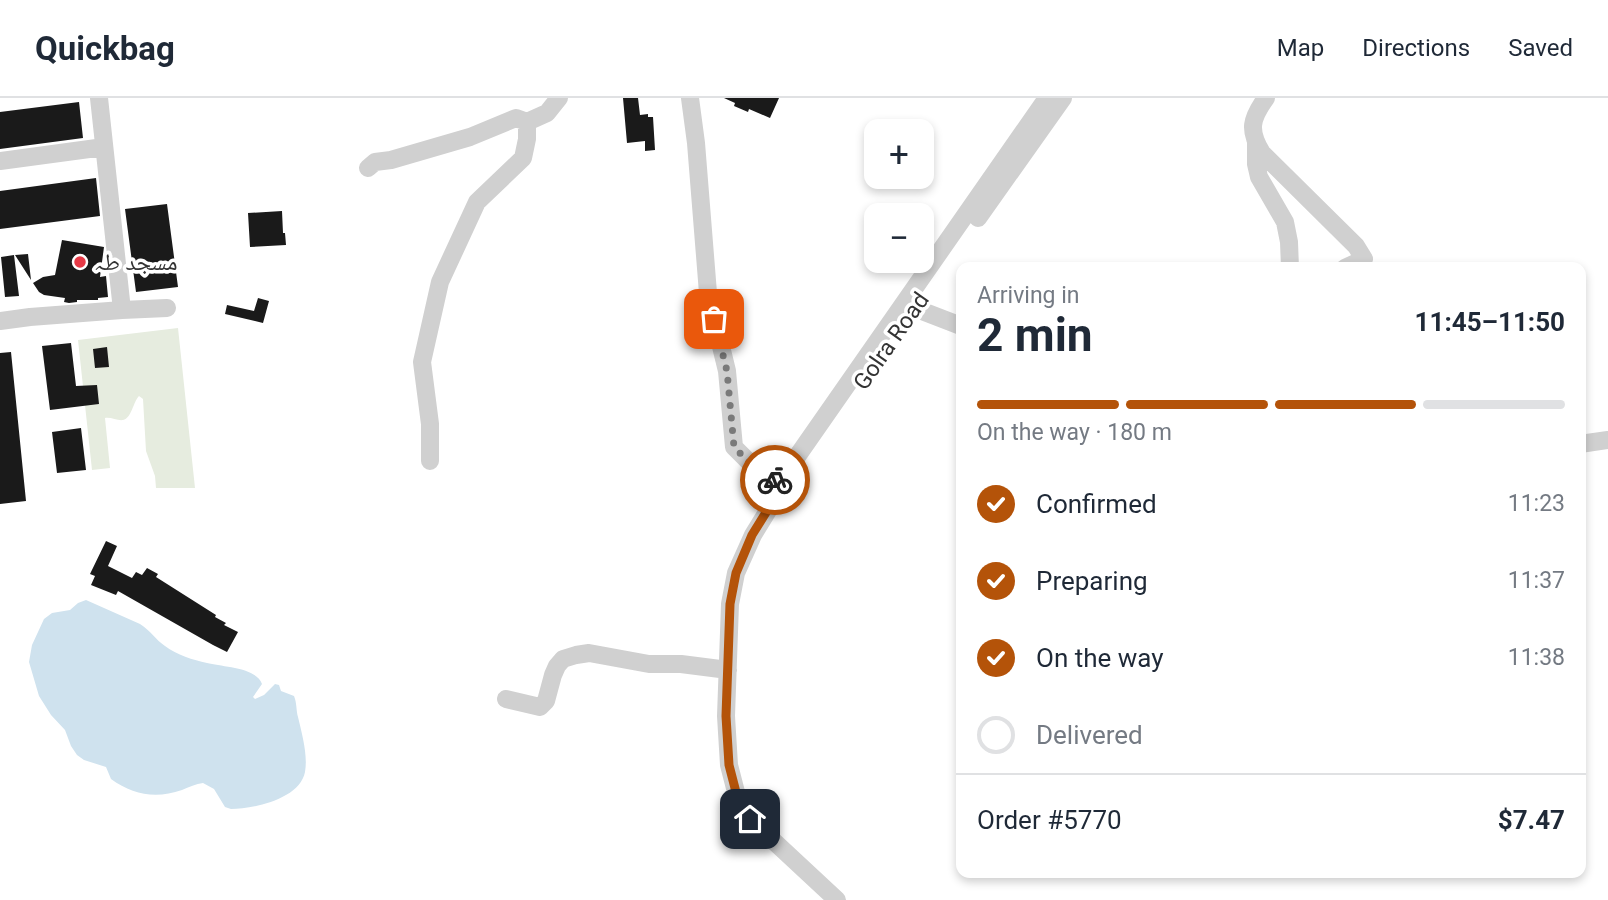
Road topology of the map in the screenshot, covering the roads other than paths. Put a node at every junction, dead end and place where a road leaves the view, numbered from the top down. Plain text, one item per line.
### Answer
1 (99, 98) edge
2 (559, 98) edge
3 (690, 98) edge
4 (1047, 98) edge
5 (1063, 98) edge
6 (1266, 98) edge
7 (527, 122) junction
8 (1255, 142) junction
9 (104, 147) junction
10 (0, 161) edge
11 (368, 168) dead end
12 (1290, 262) edge
13 (1362, 262) edge
14 (908, 307) junction
15 (167, 308) dead end
16 (122, 310) junction
17 (0, 321) edge
18 (956, 324) edge
19 (1608, 440) edge
20 (1586, 443) edge
21 (430, 461) dead end
22 (786, 482) junction
23 (728, 670) junction
24 (506, 699) dead end
25 (837, 900) edge

1 - 9 street
2 - 7 street
3 - 22 street
4 - 14 street, Golra Road
5 - 14 street, Golra Road
6 - 8 street
7 - 11 street
7 - 21 street
8 - 12 street
8 - 13 street
9 - 10 street
9 - 16 street
14 - 18 street
14 - 22 street, Golra Road
15 - 16 street
16 - 17 street
19 - 20 street
22 - 23 street, Golra Road
23 - 24 street
23 - 25 street, Golra Road

